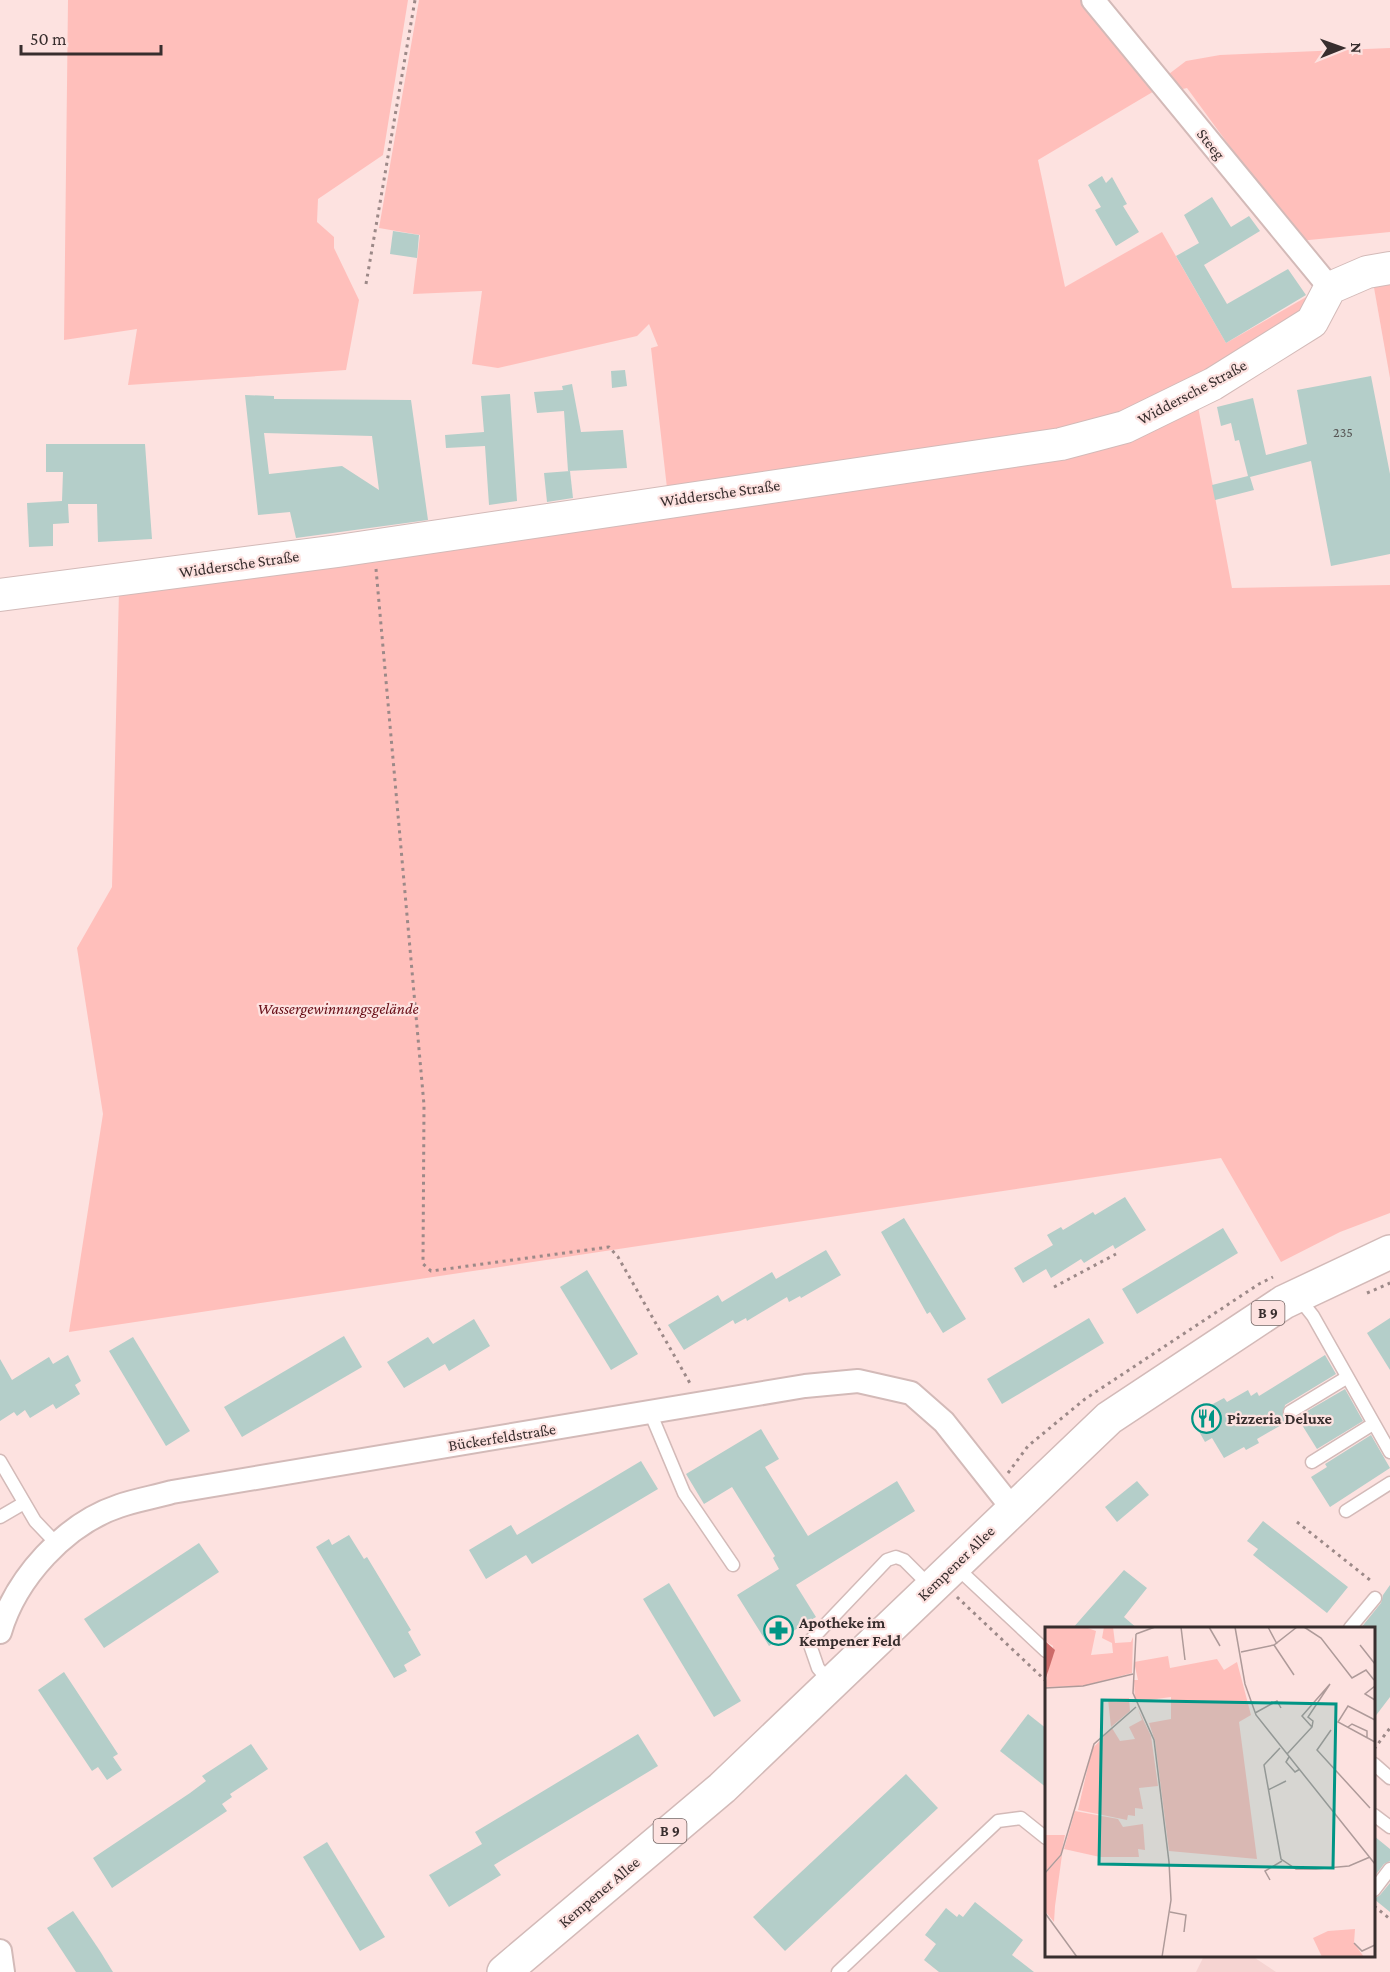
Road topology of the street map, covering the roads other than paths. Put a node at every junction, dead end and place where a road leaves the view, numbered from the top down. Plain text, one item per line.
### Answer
1 (1093, 0) edge
2 (1390, 268) edge
3 (1330, 288) junction
4 (0, 595) edge
5 (1390, 1251) edge
6 (1298, 1296) junction
7 (1346, 1378) junction
8 (650, 1412) junction
9 (1290, 1412) dead end
10 (1373, 1424) junction
11 (1390, 1452) edge
12 (0, 1461) edge
13 (1312, 1462) dead end
14 (1390, 1483) edge
15 (24, 1503) junction
16 (1012, 1508) junction
17 (1346, 1510) dead end
18 (0, 1517) edge
19 (57, 1544) junction
20 (733, 1565) dead end
21 (942, 1577) junction
22 (1375, 1598) road end
23 (1352, 1627) edge
24 (0, 1632) edge
25 (1045, 1650) edge
26 (831, 1683) junction
27 (1375, 1765) edge
28 (1390, 1778) edge
29 (1375, 1816) edge
30 (1390, 1827) edge
31 (1045, 1836) edge
32 (1390, 1869) edge
33 (1375, 1889) edge
34 (0, 1951) edge
35 (3, 1972) edge
36 (504, 1972) edge
37 (838, 1972) edge

1 - 3 street, Steeg
2 - 3 street
3 - 4 street, Widdersche Straße
5 - 6 main road, Kempener Allee / B 9
6 - 7 lane
6 - 16 main road, Kempener Allee / B 9
7 - 9 lane
7 - 10 lane
8 - 16 street, Bückerfeldstraße
8 - 19 street, Bückerfeldstraße
8 - 20 lane
10 - 11 lane
10 - 13 lane
12 - 15 lane
14 - 17 lane
15 - 18 lane
15 - 19 lane
16 - 21 main road, Kempener Allee / B 9
19 - 24 street, Bückerfeldstraße
21 - 25 lane
21 - 26 main road, Kempener Allee / B 9
21 - 26 lane
22 - 23 lane
26 - 36 main road, Kempener Allee / B 9
27 - 28 lane
29 - 30 lane
31 - 37 lane
32 - 33 lane
34 - 35 street

